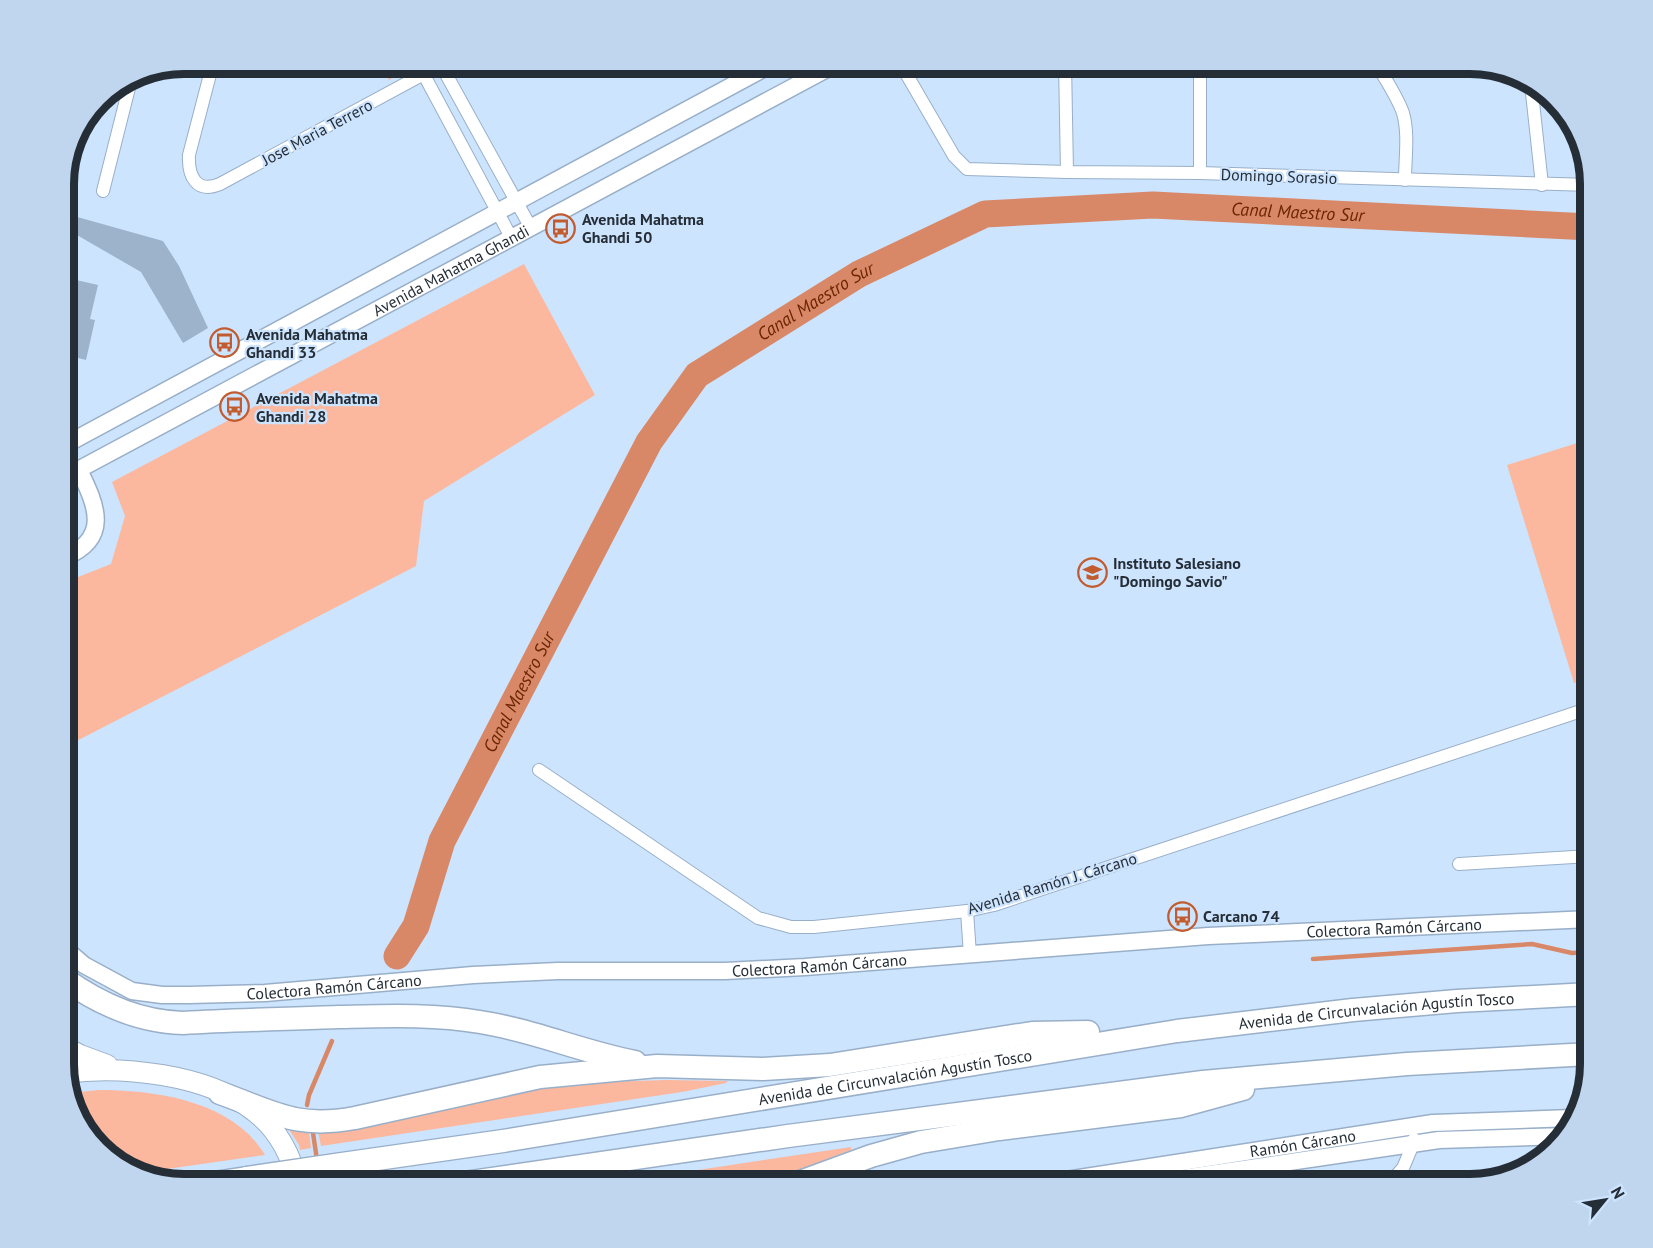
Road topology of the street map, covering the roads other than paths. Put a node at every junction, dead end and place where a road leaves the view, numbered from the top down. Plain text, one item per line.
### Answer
1 (210, 74) edge
2 (447, 74) edge
3 (754, 74) edge
4 (818, 74) edge
5 (906, 74) edge
6 (1065, 74) edge
7 (1200, 74) edge
8 (1382, 74) edge
9 (424, 75) joint
10 (129, 88) edge
11 (1532, 93) edge
12 (1067, 172) junction
13 (1200, 173) junction
14 (1405, 180) junction
15 (1542, 185) junction
16 (1580, 185) edge
17 (103, 191) dead end
18 (517, 202) junction
19 (498, 212) junction
20 (531, 228) junction
21 (512, 239) junction
22 (74, 440) edge
23 (74, 468) edge
24 (79, 470) junction
25 (74, 472) edge
26 (74, 552) edge
27 (1580, 711) edge
28 (539, 770) dead end
29 (1580, 857) edge
30 (1459, 864) dead end
31 (967, 911) junction
32 (1580, 919) edge
33 (970, 955) junction
34 (74, 956) edge
35 (74, 985) edge
36 (1580, 995) edge
37 (1177, 1030) junction
38 (74, 1052) edge
39 (1580, 1055) edge
40 (657, 1066) junction
41 (74, 1072) edge
42 (142, 1072) junction
43 (1302, 1072) junction
44 (220, 1093) junction
45 (1565, 1118) edge
46 (1413, 1134) junction
47 (1552, 1136) edge
48 (274, 1174) edge
49 (295, 1174) edge
50 (527, 1174) edge
51 (822, 1174) edge
52 (1188, 1174) edge
53 (1398, 1174) edge

1 - 9 street, Jose Maria Terrero
2 - 18 street
3 - 18 main road, Avenida Mahatma Ghandi
4 - 20 main road, Avenida Mahatma Ghandi
5 - 12 street, Domingo Sorasio
6 - 12 street
7 - 13 street
8 - 14 street
9 - 19 street
10 - 17 street
11 - 15 street
12 - 13 street, Domingo Sorasio
13 - 14 street, Domingo Sorasio
14 - 15 street, Domingo Sorasio
15 - 16 street, Domingo Sorasio
18 - 19 main road, Avenida Mahatma Ghandi
18 - 20 street
19 - 21 street
19 - 22 main road, Avenida Mahatma Ghandi
20 - 21 main road, Avenida Mahatma Ghandi
21 - 24 main road, Avenida Mahatma Ghandi
23 - 24 main road
24 - 25 main road, Avenida Mahatma Ghandi
24 - 26 main road
27 - 31 street, Avenida Ramón J. Cárcano
28 - 31 street, Avenida Ramón J. Cárcano
29 - 30 street
31 - 33 street
32 - 33 main road, Colectora Ramón Cárcano
33 - 34 main road, Colectora Ramón Cárcano
35 - 40 highway
36 - 37 highway, Avenida de Circunvalación Agustín Tosco
37 - 40 highway
37 - 48 highway, Avenida de Circunvalación Agustín Tosco, bridge
38 - 42 main road
39 - 43 highway
40 - 44 highway
41 - 42 main road
42 - 44 main road
43 - 50 highway
43 - 51 highway
44 - 49 main road
45 - 46 main road, Ramón Cárcano
46 - 47 main road, Ramón Cárcano
46 - 52 main road, Ramón Cárcano
46 - 53 street

